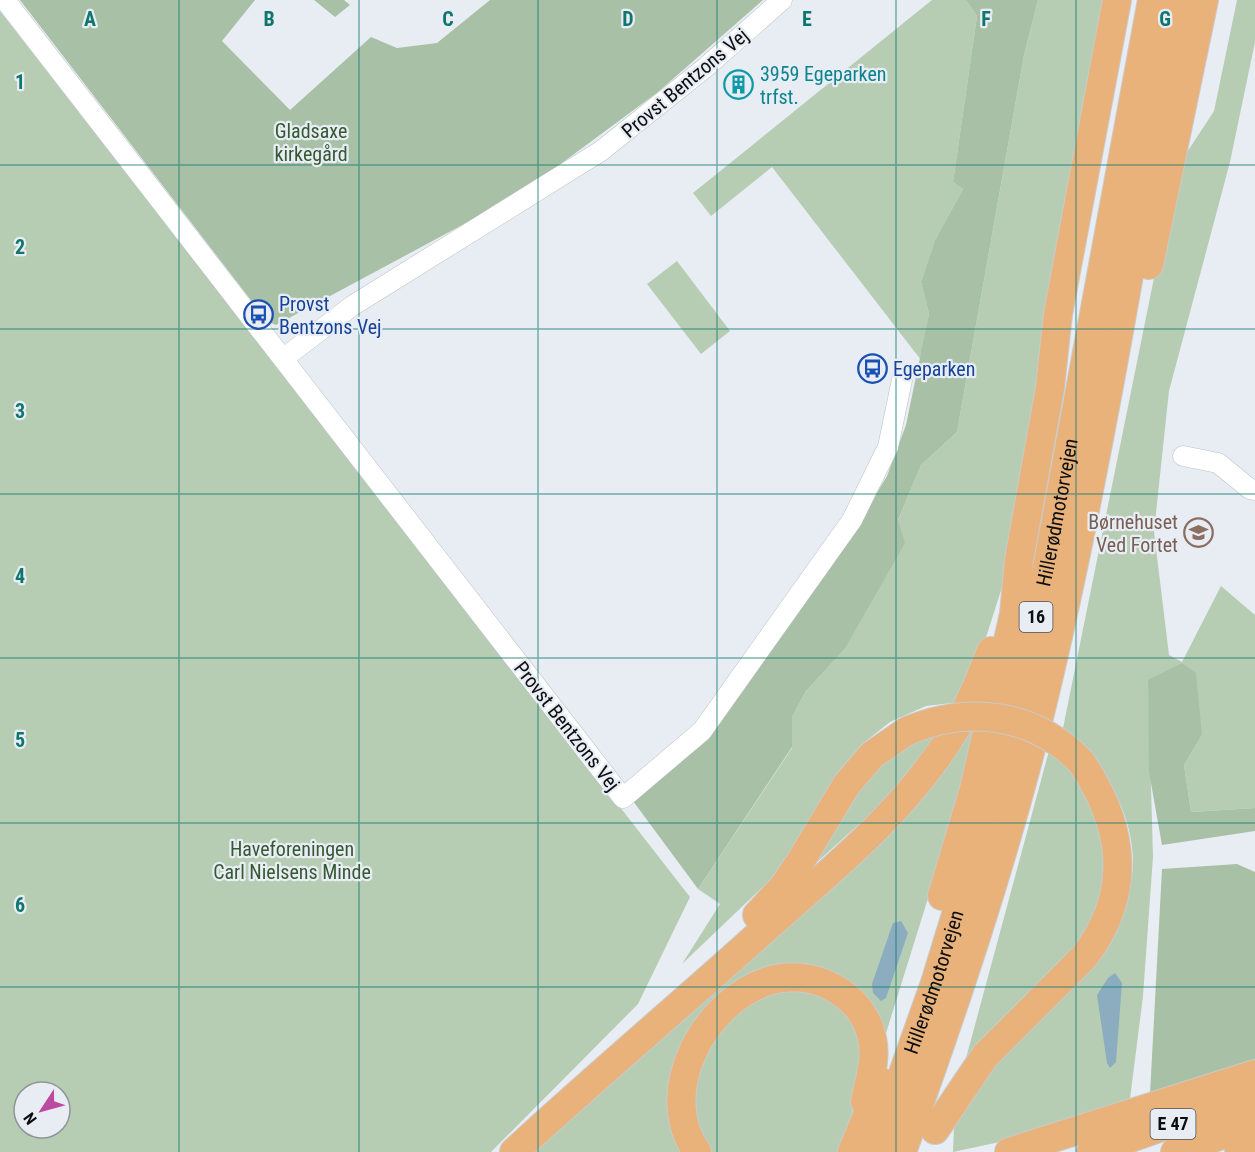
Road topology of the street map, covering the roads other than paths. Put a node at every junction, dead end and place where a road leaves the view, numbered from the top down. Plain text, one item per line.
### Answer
1 (5, 0) edge
2 (782, 0) edge
3 (1117, 0) edge
4 (1152, 0) edge
5 (1178, 0) edge
6 (1204, 0) edge
7 (1139, 68) junction
8 (284, 358) junction
9 (903, 375) dead end
10 (1050, 388) junction
11 (1183, 456) dead end
12 (1255, 490) edge
13 (1019, 560) junction
14 (1071, 578) junction
15 (1001, 856) junction
16 (611, 1062) junction
17 (1255, 1074) edge
18 (1255, 1094) edge
19 (1255, 1123) edge
20 (931, 1141) edge
21 (1255, 1147) edge
22 (861, 1148) edge
23 (514, 1152) edge
24 (697, 1152) edge
25 (902, 1152) edge
26 (1009, 1152) edge
27 (1091, 1152) edge
28 (1175, 1152) edge
29 (1239, 1152) edge

1 - 8 street, Provst Bentzons Vej
2 - 8 street, Provst Bentzons Vej
3 - 10 highway
4 - 7 highway, Hillerødmotorvejen / 16
5 - 14 highway, Hillerødmotorvejen / 16
6 - 14 highway
7 - 10 highway
7 - 22 highway, Hillerødmotorvejen / 16
8 - 9 street, Provst Bentzons Vej
10 - 13 highway
11 - 12 street
13 - 16 highway
13 - 22 highway
14 - 15 highway, Hillerødmotorvejen / 16
15 - 20 highway
15 - 25 highway, Hillerødmotorvejen / 16
16 - 20 highway, bridge
16 - 23 highway
17 - 26 highway
18 - 27 highway, E 47
19 - 28 highway, E 47
21 - 29 highway
22 - 24 highway

